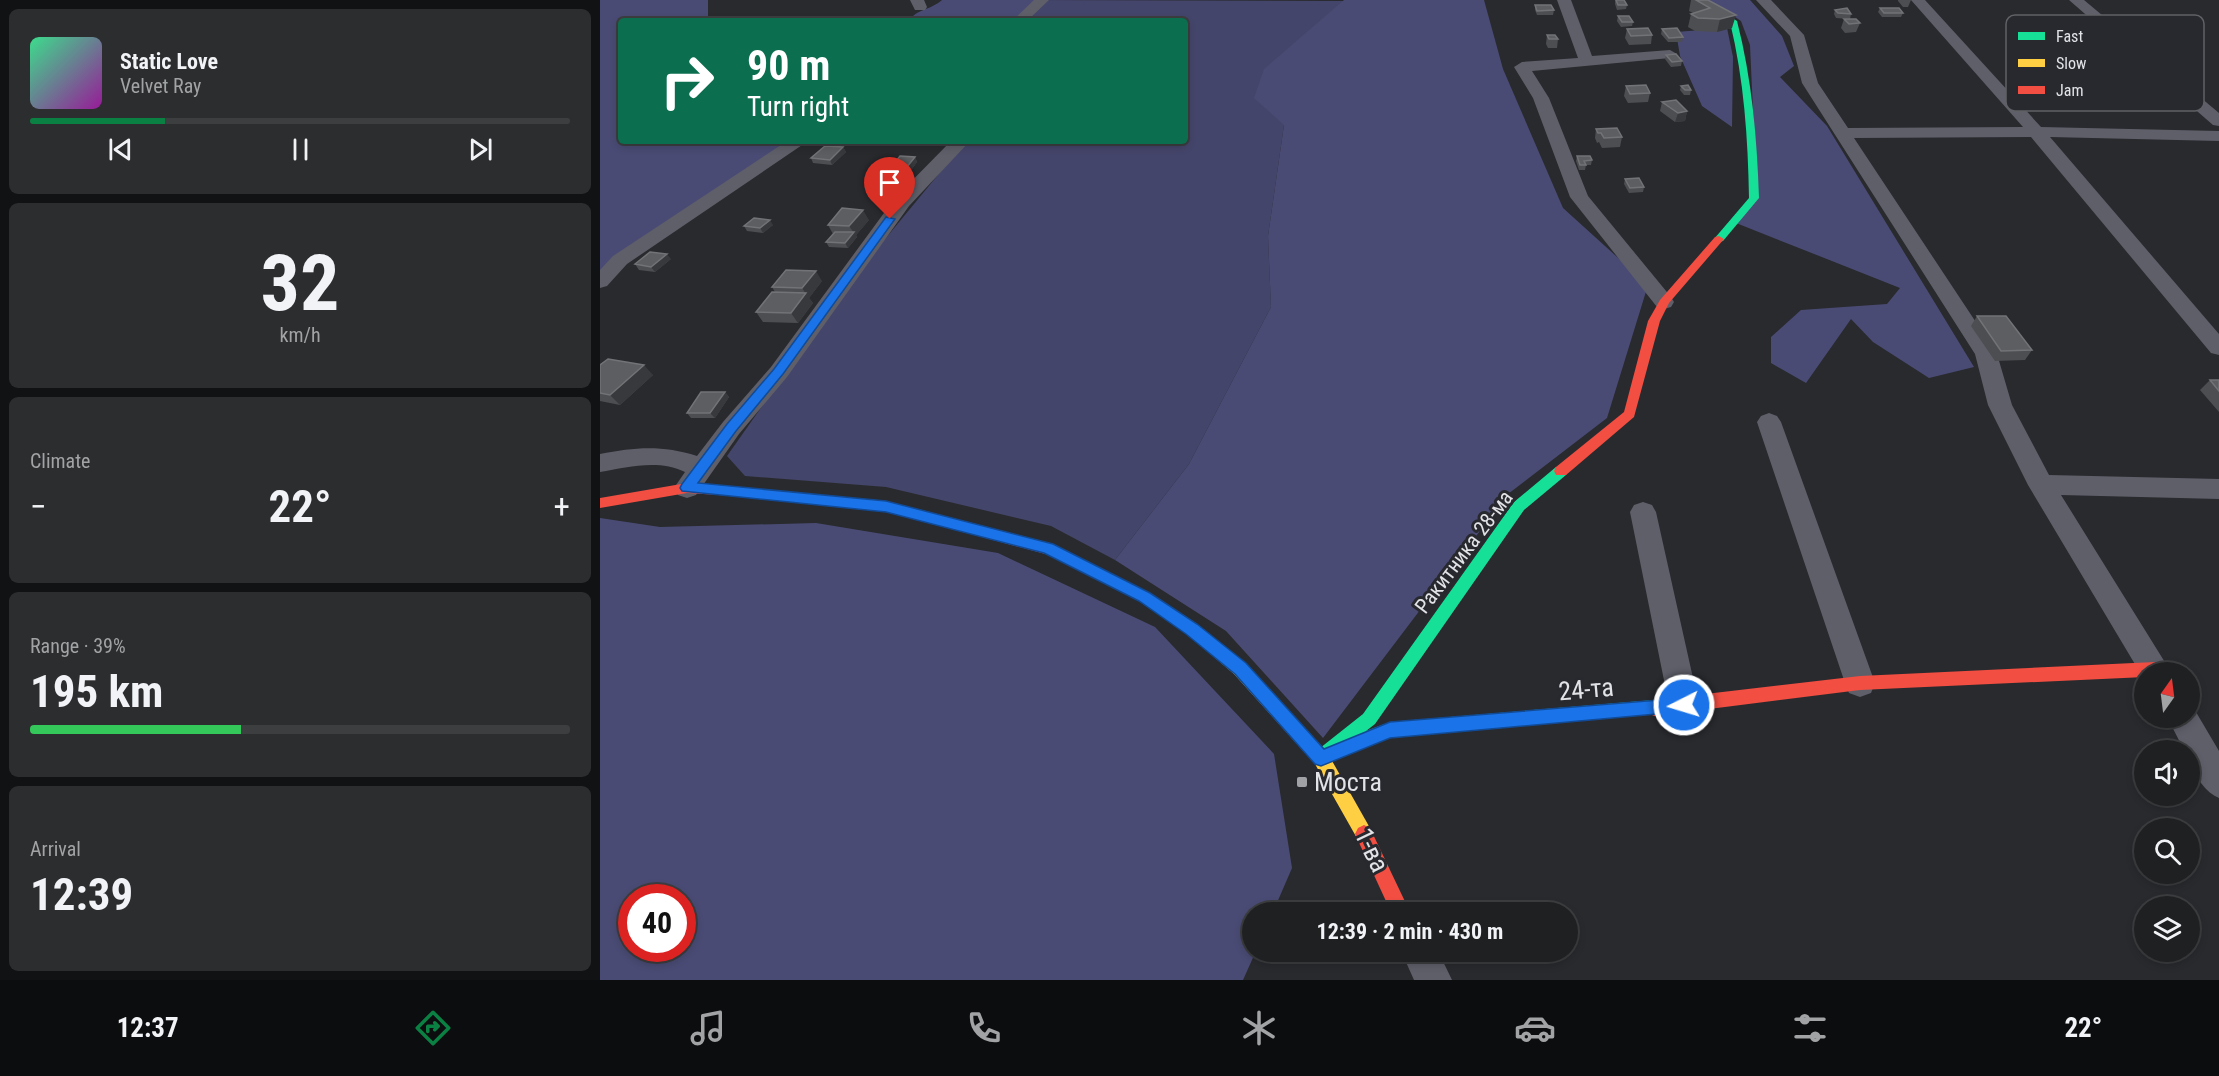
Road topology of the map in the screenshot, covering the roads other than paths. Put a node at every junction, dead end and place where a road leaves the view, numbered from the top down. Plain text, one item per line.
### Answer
1 (1042, 0) edge
2 (1564, 0) edge
3 (1700, 0) edge
4 (1763, 0) edge
5 (1918, 0) edge
6 (2076, 0) edge
7 (2094, 15) edge
8 (1022, 18) edge
9 (1670, 54) edge
10 (1586, 60) junction
11 (2006, 98) edge
12 (2204, 109) edge
13 (2017, 111) edge
14 (2219, 122) edge
15 (2036, 132) junction
16 (1841, 133) junction
17 (2219, 135) edge
18 (795, 144) edge
19 (958, 144) edge
20 (600, 282) edge
21 (1664, 302) junction
22 (2219, 348) edge
23 (1769, 422) dead end
24 (600, 463) edge
25 (694, 478) junction
26 (2041, 485) junction
27 (2219, 489) edge
28 (600, 503) edge
29 (1643, 512) dead end
30 (2151, 662) edge
31 (2134, 671) edge
32 (1860, 683) junction
33 (1684, 705) junction
34 (2188, 728) edge
35 (1321, 758) junction
36 (2219, 782) edge
37 (1396, 902) edge
38 (1424, 962) edge
39 (1433, 980) edge

1 - 8 street
2 - 10 street
3 - 21 street, Ракитника 28-ма
4 - 16 street
5 - 11 street
6 - 7 street
9 - 10 street
10 - 21 street
12 - 14 street
13 - 15 street
15 - 16 street
15 - 17 street
15 - 22 street
16 - 26 street
18 - 20 street
19 - 25 street
21 - 35 street, Ракитника 28-ма
23 - 32 street
24 - 25 street
25 - 28 street, 1-ва
25 - 35 street, 1-ва
26 - 27 street
26 - 30 street
29 - 33 street
31 - 32 street, 24-та
32 - 33 street, 24-та
33 - 35 street, 24-та
34 - 36 street
35 - 37 street, 1-ва
38 - 39 street

